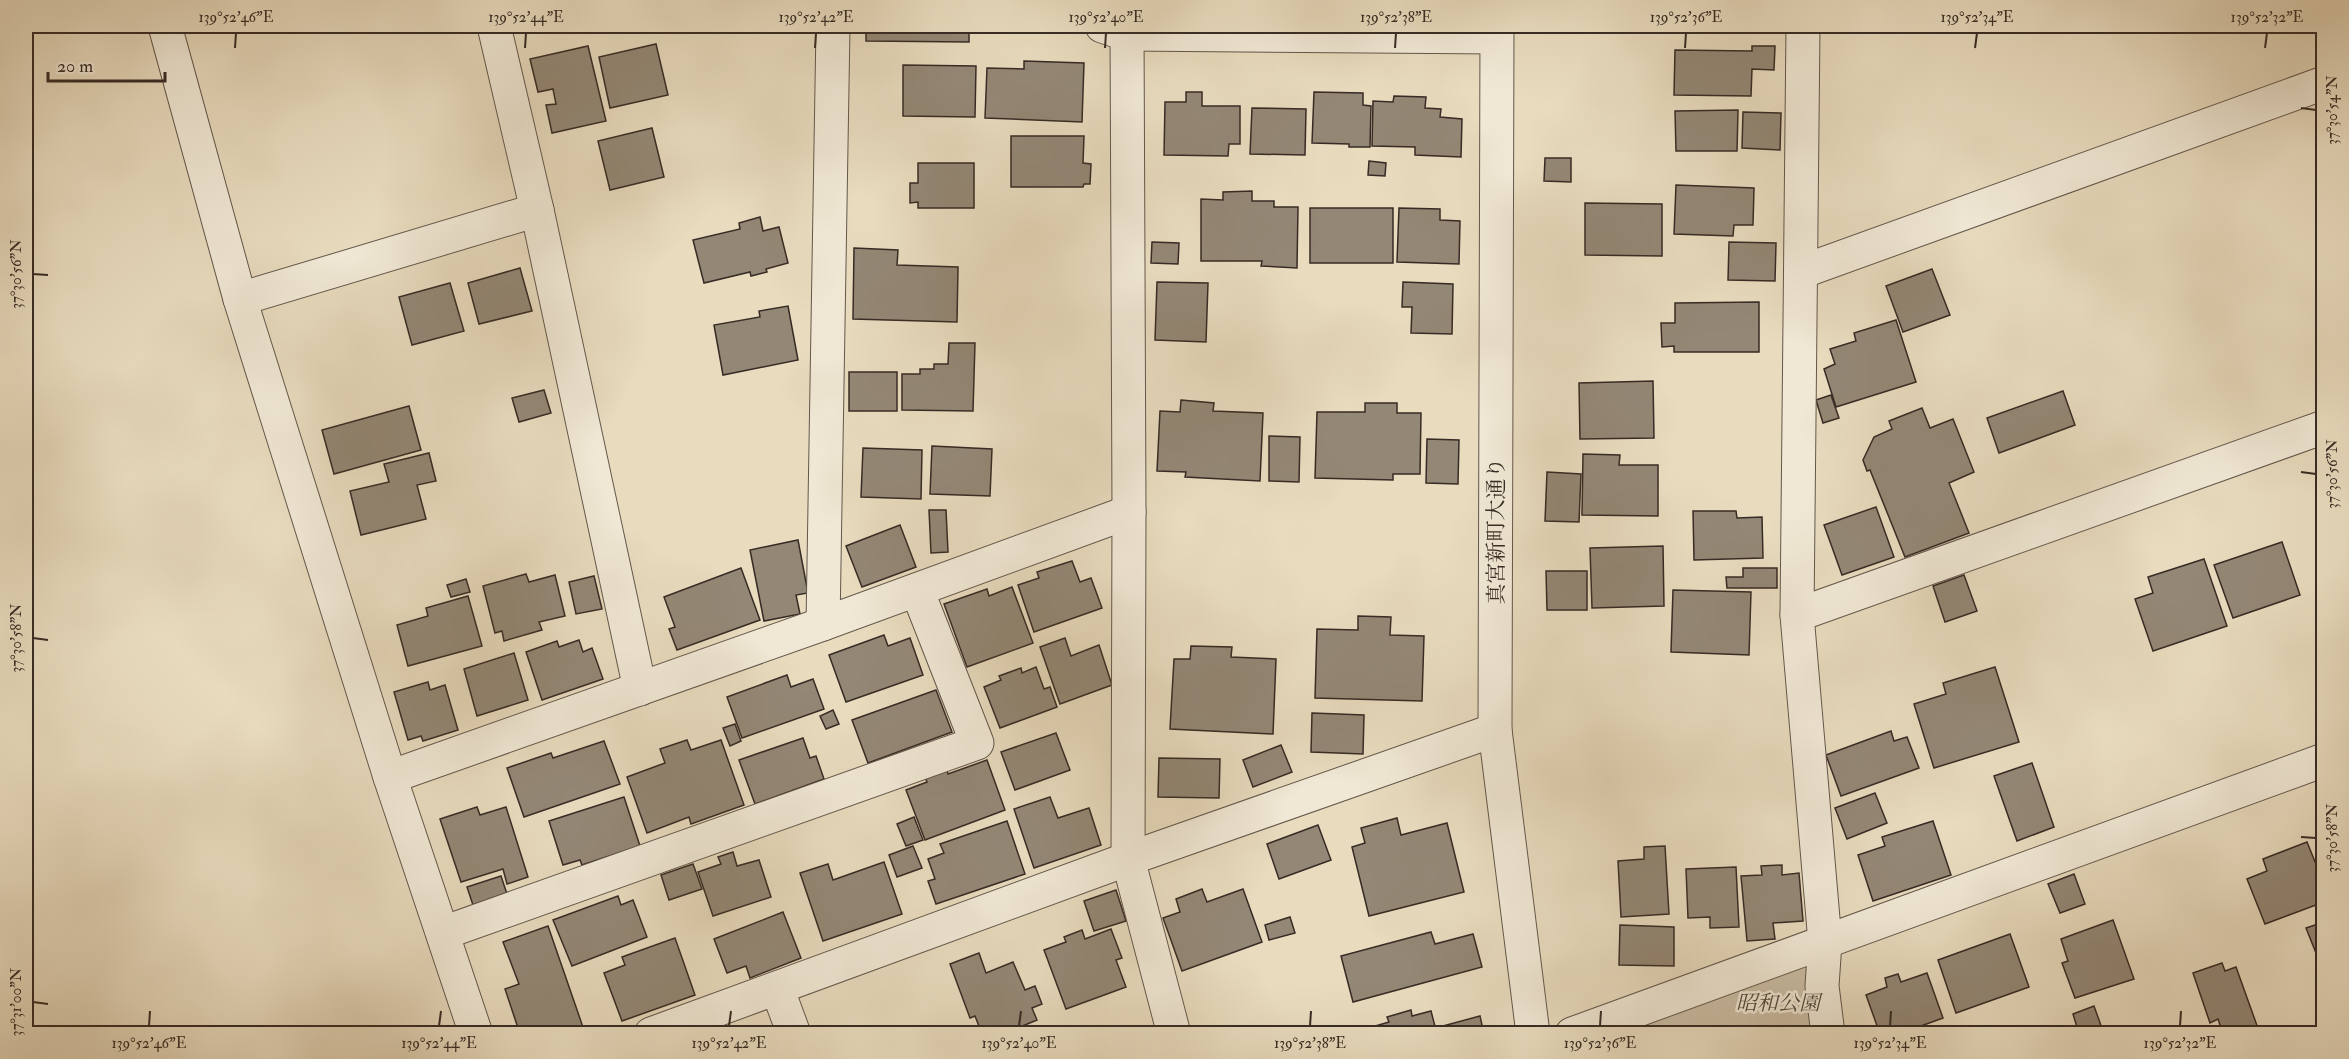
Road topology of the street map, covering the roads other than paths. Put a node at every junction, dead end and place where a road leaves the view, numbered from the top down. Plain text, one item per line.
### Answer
1 (165, 26) edge
2 (494, 26) edge
3 (833, 26) edge
4 (1803, 26) edge
5 (1118, 28) edge
6 (1496, 31) edge
7 (2324, 83) edge
8 (537, 210) junction
9 (1801, 272) junction
10 (240, 299) junction
11 (2324, 426) edge
12 (1129, 512) junction
13 (917, 590) junction
14 (1797, 615) junction
15 (823, 624) junction
16 (640, 689) junction
17 (1495, 730) junction
18 (2324, 760) edge
19 (390, 777) junction
20 (1128, 859) junction
21 (443, 933) junction
22 (1824, 942) junction
23 (777, 988) junction
24 (476, 1034) edge
25 (651, 1034) edge
26 (794, 1034) edge
27 (1174, 1034) edge
28 (1533, 1034) edge
29 (1572, 1034) edge
30 (1828, 1034) edge

1 - 10 street
2 - 8 street
3 - 15 street
4 - 9 street
5 - 6 street
5 - 12 street
6 - 17 street, 真宮新町大通り
7 - 9 street
8 - 10 street
8 - 16 street
9 - 14 street
10 - 19 street
11 - 14 street
12 - 13 street
12 - 20 street
13 - 15 street
13 - 21 street
14 - 22 street
15 - 16 street
16 - 19 street
17 - 20 street
17 - 28 street, 真宮新町大通り
18 - 22 street
19 - 21 street
20 - 23 street
20 - 27 street
21 - 24 street
22 - 29 street
22 - 30 street
23 - 25 street
23 - 26 street

